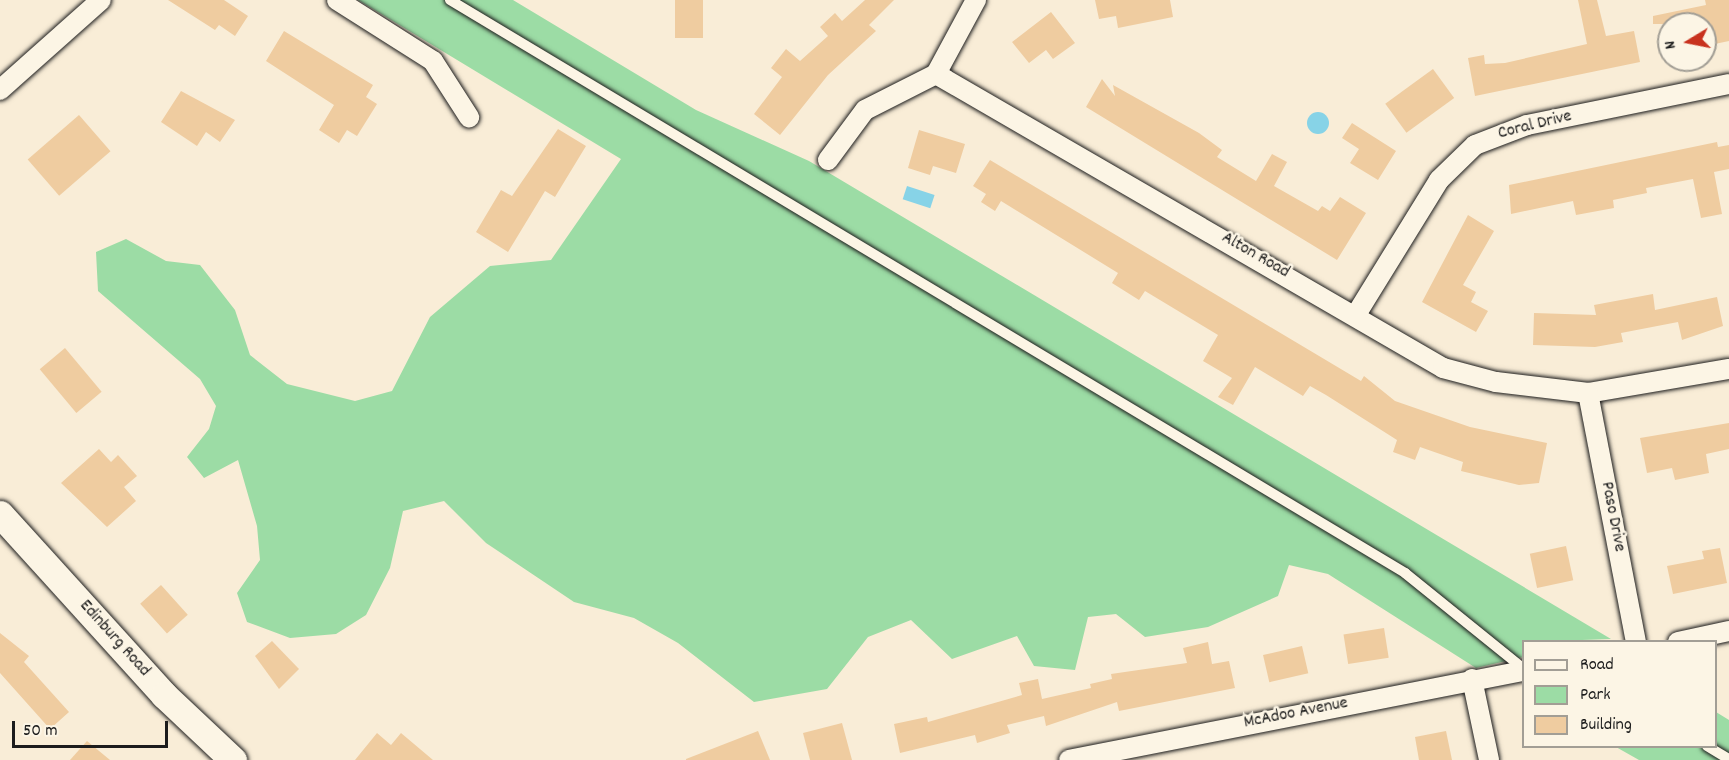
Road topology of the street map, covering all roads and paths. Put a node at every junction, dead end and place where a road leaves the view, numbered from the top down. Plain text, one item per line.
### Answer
1 (101, 0) edge
2 (337, 0) edge
3 (450, 0) edge
4 (976, 0) edge
5 (936, 74) junction
6 (1729, 84) edge
7 (0, 90) edge
8 (469, 117) dead end
9 (828, 160) dead end
10 (1357, 313) junction
11 (1729, 369) edge
12 (1588, 393) junction
13 (2, 520) edge
14 (1729, 631) edge
15 (1636, 640) edge
16 (1687, 640) edge
17 (1522, 668) edge
18 (1522, 670) edge
19 (1472, 679) junction
20 (1709, 748) edge
21 (1729, 759) edge
22 (233, 760) edge
23 (1069, 760) edge
24 (1489, 760) edge

1 - 7 street
2 - 8 street
3 - 17 lane
4 - 5 street
5 - 9 street
5 - 10 street, Alton Road
6 - 10 street, Coral Drive
10 - 12 street, Alton Road
11 - 12 street, Alton Road
12 - 15 street, Paso Drive
13 - 22 main road, Edinburg Road
14 - 16 street
18 - 19 street, McAdoo Avenue
19 - 23 street, McAdoo Avenue
19 - 24 street
20 - 21 lane

